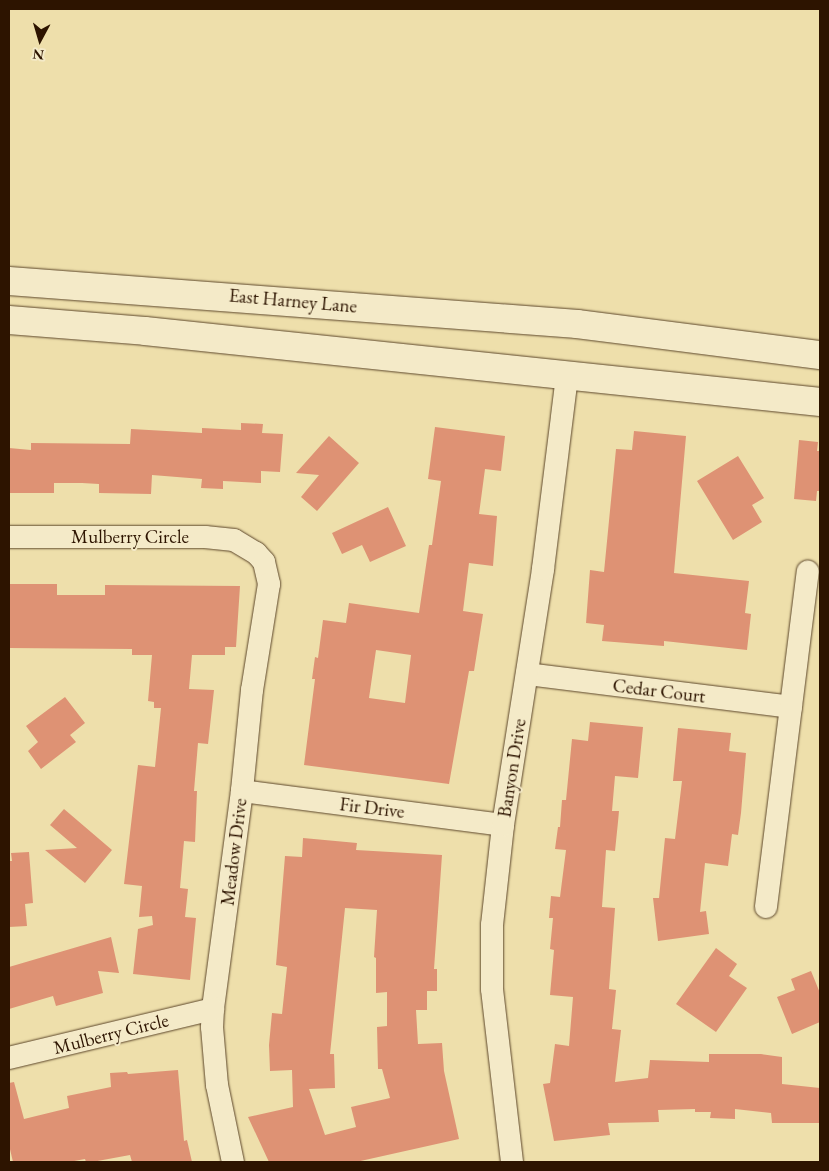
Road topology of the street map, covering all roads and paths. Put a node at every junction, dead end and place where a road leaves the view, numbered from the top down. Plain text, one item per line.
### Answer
1 (9, 281) edge
2 (9, 320) edge
3 (820, 355) edge
4 (567, 375) junction
5 (820, 402) edge
6 (9, 537) edge
7 (248, 548) joint
8 (808, 572) dead end
9 (527, 674) junction
10 (791, 707) junction
11 (242, 791) junction
12 (503, 825) junction
13 (766, 906) dead end
14 (213, 1009) junction
15 (9, 1058) edge
16 (233, 1162) edge
17 (512, 1162) edge

1 - 3 main road, East Harney Lane
2 - 4 main road
4 - 5 main road
4 - 9 street, Banyon Drive
6 - 7 street, Mulberry Circle
7 - 11 street, Meadow Drive
8 - 10 street
9 - 10 street, Cedar Court
9 - 12 street, Banyon Drive
10 - 13 street
11 - 12 street, Fir Drive
11 - 14 street, Meadow Drive
12 - 17 street, Banyon Drive
14 - 15 street, Mulberry Circle
14 - 16 street, Meadow Drive

